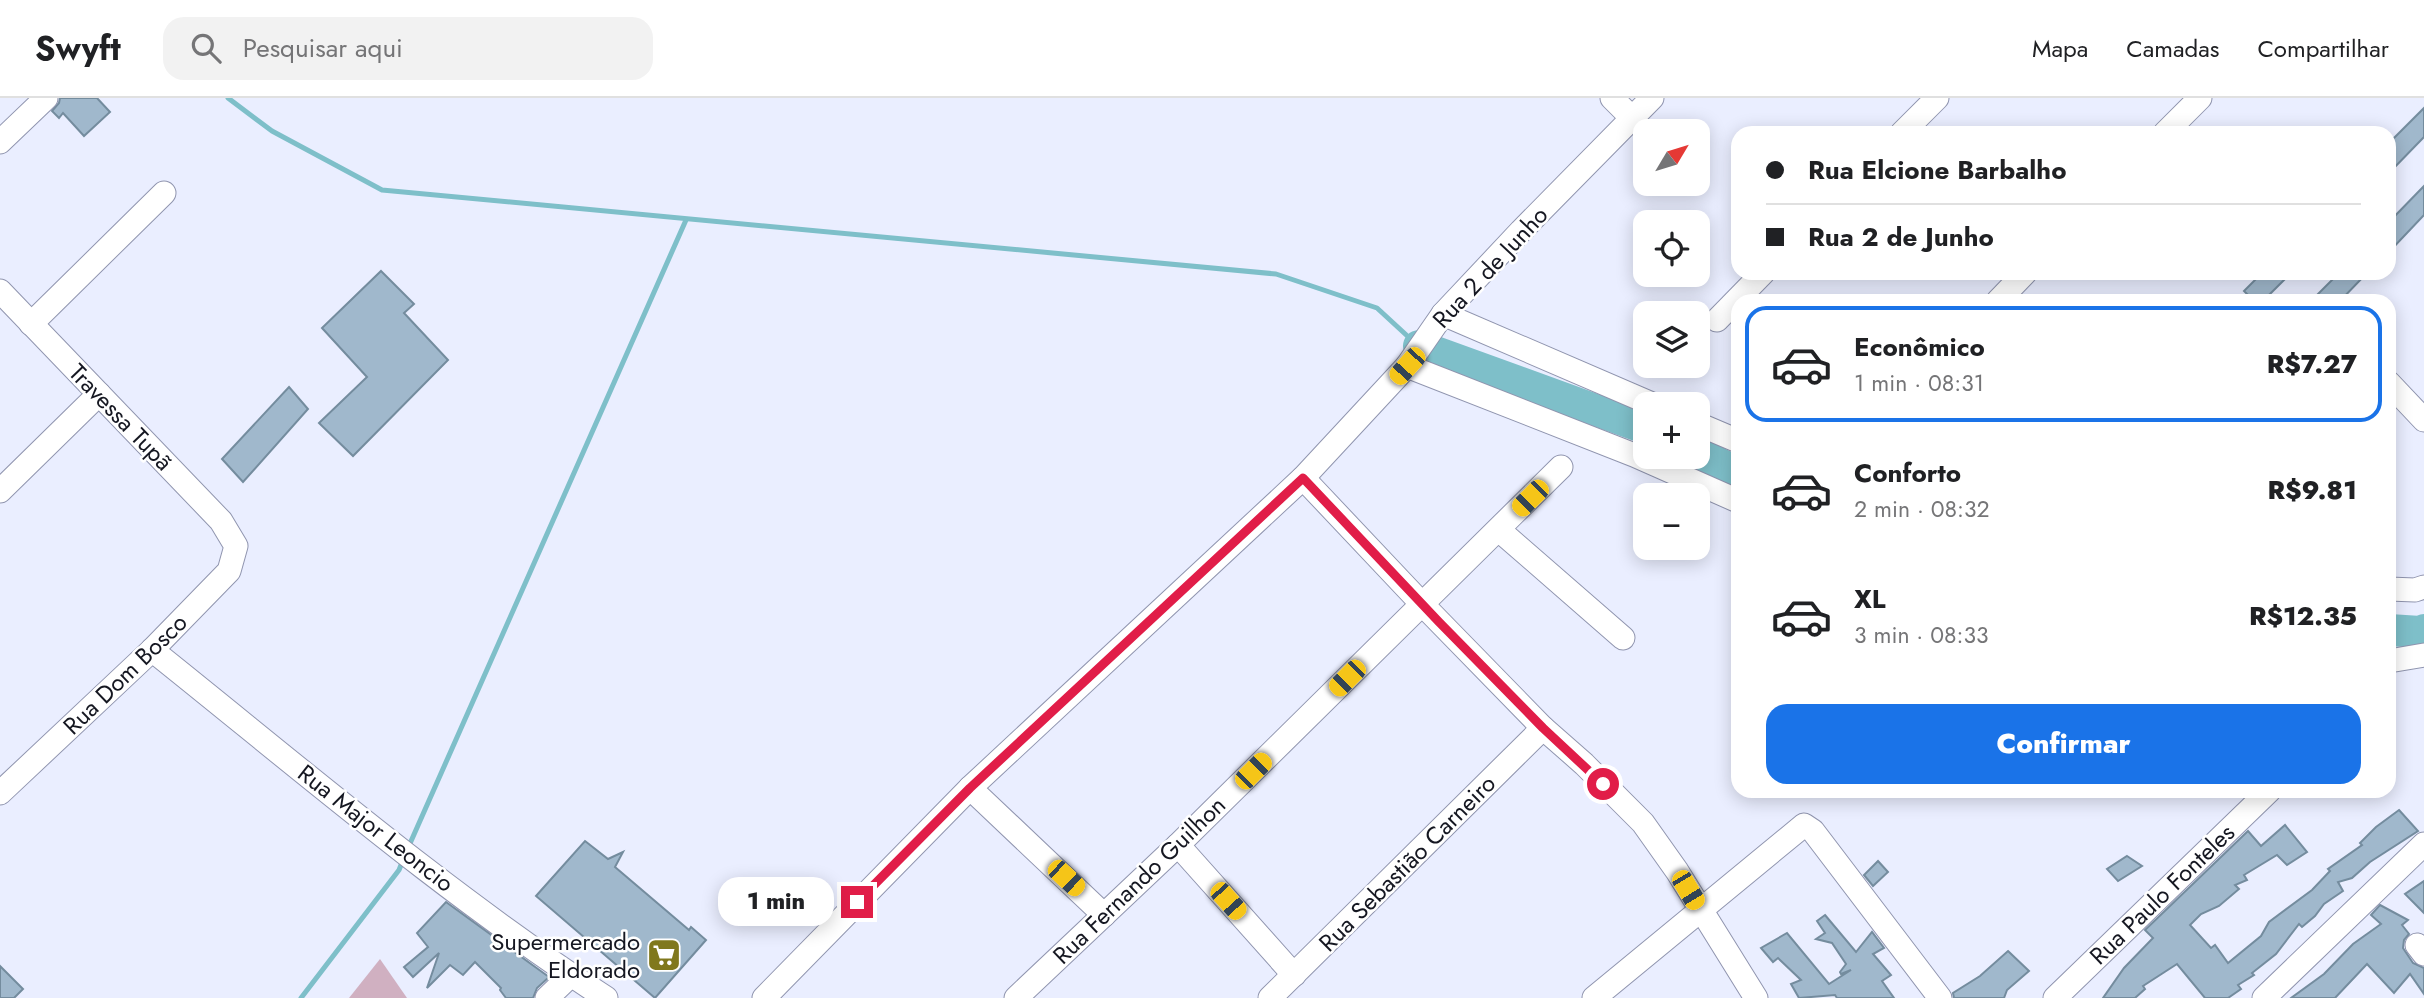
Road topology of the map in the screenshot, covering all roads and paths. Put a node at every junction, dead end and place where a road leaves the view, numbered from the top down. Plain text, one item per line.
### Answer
1 (46, 98) edge
2 (1612, 98) edge
3 (1652, 98) edge
4 (1937, 98) edge
5 (2200, 98) edge
6 (1632, 118) junction
7 (1909, 126) edge
8 (2172, 126) edge
9 (0, 142) edge
10 (164, 192) dead end
11 (1756, 280) edge
12 (2018, 280) edge
13 (0, 292) edge
14 (1742, 294) edge
15 (2005, 294) edge
16 (1731, 306) edge
17 (1443, 314) junction
18 (1717, 320) dead end
19 (31, 324) junction
20 (1407, 366) junction
21 (2396, 391) edge
22 (99, 394) junction
23 (1633, 396) edge
24 (2424, 421) edge
25 (1710, 429) edge
26 (1731, 438) edge
27 (1561, 467) dead end
28 (1303, 478) junction
29 (0, 491) edge
30 (1731, 499) edge
31 (1499, 530) junction
32 (236, 546) joint
33 (2424, 587) edge
34 (2396, 589) edge
35 (1422, 604) junction
36 (1623, 638) dead end
37 (152, 650) junction
38 (2424, 655) edge
39 (2396, 660) edge
40 (1543, 728) junction
41 (970, 788) junction
42 (0, 793) edge
43 (2262, 798) edge
44 (2424, 844) edge
45 (1178, 845) junction
46 (1700, 909) junction
47 (1104, 915) junction
48 (571, 975) junction
49 (1294, 975) junction
50 (547, 998) edge
51 (606, 998) edge
52 (764, 998) edge
53 (1016, 998) edge
54 (1270, 998) edge
55 (1594, 998) edge
56 (1756, 998) edge
57 (1940, 998) edge
58 (2055, 998) edge
59 (2264, 998) edge

1 - 9 street
2 - 6 street
3 - 6 street, Rua 2 de Junho
4 - 7 street
5 - 8 street
6 - 17 street, Rua 2 de Junho
10 - 19 street
11 - 14 street
12 - 15 street
13 - 19 street, Travessa Tupã
16 - 18 street
17 - 20 street, Rua 2 de Junho
17 - 23 street
19 - 22 street, Travessa Tupã
20 - 28 street, Rua 2 de Junho
20 - 30 street
21 - 24 street
22 - 29 street
22 - 32 street, Travessa Tupã
25 - 26 street
27 - 31 street, Rua Fernando Guilhon
28 - 35 street
28 - 41 street, Rua 2 de Junho
31 - 35 street, Rua Fernando Guilhon
31 - 36 street
32 - 37 street, Rua Dom Bosco
33 - 34 street
35 - 40 street
35 - 45 street, Rua Fernando Guilhon
37 - 42 street, Rua Dom Bosco
37 - 48 street, Rua Major Leoncio
38 - 39 street
40 - 46 street
40 - 49 street, Rua Sebastião Carneiro
41 - 47 street
41 - 52 street, Rua 2 de Junho
43 - 58 street, Rua Paulo Fonteles
44 - 59 street
45 - 47 street, Rua Fernando Guilhon
45 - 49 street
46 - 55 street
46 - 56 street
46 - 57 street
47 - 53 street, Rua Fernando Guilhon
48 - 50 street
48 - 51 street, Rua Major Leoncio
49 - 54 street, Rua Sebastião Carneiro

